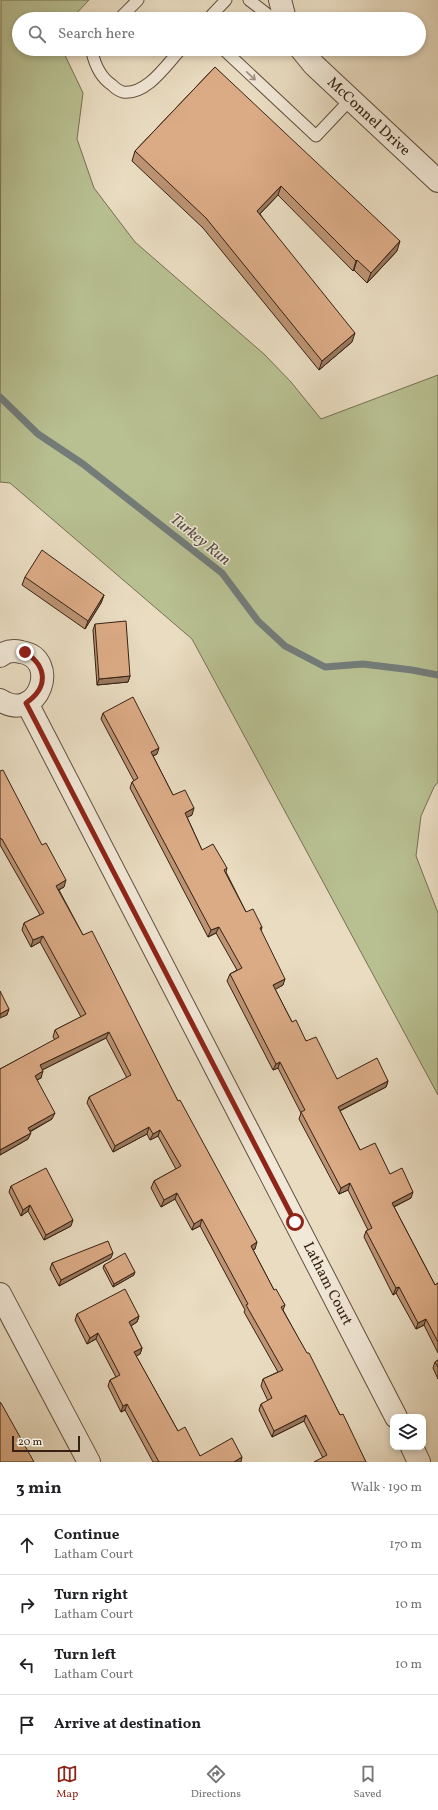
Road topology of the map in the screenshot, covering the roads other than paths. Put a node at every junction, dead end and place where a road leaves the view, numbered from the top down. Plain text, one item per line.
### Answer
1 (138, 0) edge
2 (226, 0) edge
3 (249, 0) edge
4 (126, 12) edge
5 (215, 12) edge
6 (265, 12) edge
7 (93, 56) edge
8 (174, 56) edge
9 (230, 56) edge
10 (307, 56) edge
11 (350, 100) junction
12 (438, 182) edge
13 (0, 656) edge
14 (0, 700) edge
15 (26, 703) junction
16 (0, 1294) edge
17 (394, 1414) edge
18 (413, 1450) edge
19 (89, 1462) edge
20 (419, 1462) edge

1 - 4 lane
2 - 5 lane
3 - 6 lane
7 - 8 lane
9 -> 11 lane
10 - 11 street, McConnel Drive
11 - 12 street, McConnel Drive
13 - 15 street
14 - 15 street
15 - 17 street, Latham Court
16 - 19 street
18 - 20 street

